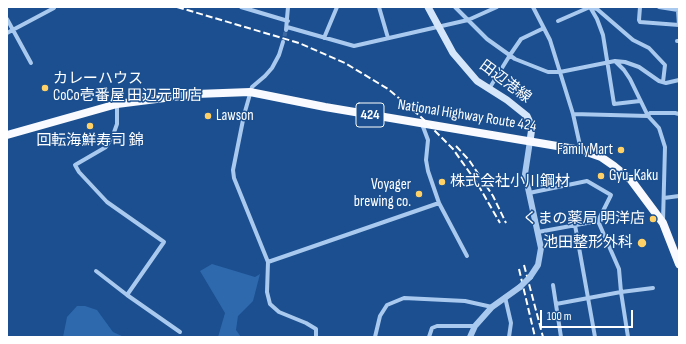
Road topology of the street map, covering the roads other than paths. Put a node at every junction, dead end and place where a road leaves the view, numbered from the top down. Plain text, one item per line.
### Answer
1 (241, 7) edge
2 (288, 7) edge
3 (337, 7) edge
4 (379, 7) edge
5 (428, 7) edge
6 (455, 7) edge
7 (497, 7) edge
8 (533, 7) edge
9 (590, 7) edge
10 (640, 7) edge
11 (659, 7) edge
12 (54, 8) dead end
13 (7, 19) edge
14 (468, 20) junction
15 (288, 21) junction
16 (558, 21) dead end
17 (679, 25) edge
18 (438, 26) junction
19 (544, 28) junction
20 (13, 30) junction
21 (7, 33) edge
22 (324, 38) junction
23 (388, 38) junction
24 (283, 42) tunnel mouth
25 (510, 55) junction
26 (615, 61) junction
27 (30, 63) dead end
28 (607, 63) junction
29 (560, 72) junction
30 (679, 80) edge
31 (663, 82) junction
32 (489, 90) junction
33 (250, 92) junction
34 (640, 101) junction
35 (117, 104) junction
36 (573, 114) junction
37 (679, 114) edge
38 (648, 116) junction
39 (422, 124) junction
40 (7, 135) edge
41 (530, 140) junction
42 (581, 150) junction
43 (529, 193) junction
44 (679, 196) edge
45 (664, 198) junction
46 (439, 203) junction
47 (598, 221) junction
48 (663, 223) junction
49 (575, 225) junction
50 (538, 232) junction
51 (467, 256) dead end
52 (268, 262) junction
53 (679, 264) edge
54 (96, 271) dead end
55 (553, 285) dead end
56 (653, 288) dead end
57 (621, 292) junction
58 (127, 295) junction
59 (505, 298) junction
60 (588, 298) junction
61 (556, 304) junction
62 (492, 307) junction
63 (475, 326) junction
64 (180, 332) dead end
65 (316, 337) edge
66 (375, 337) edge
67 (428, 337) edge
68 (470, 337) edge
69 (508, 337) edge
70 (561, 337) edge
71 (595, 337) edge
72 (628, 337) edge

1 - 15 street
2 - 15 street
3 - 22 street
4 - 23 street
5 - 18 main road, 田辺港線
6 - 14 street
7 - 14 street
8 - 19 street
9 - 16 street
9 - 28 street
9 - 31 street
10 - 17 street
11 - 17 street
12 - 20 street
13 - 20 street
14 - 18 street
14 - 25 street
15 - 22 street
18 - 23 street
18 - 32 main road, 田辺港線
19 - 25 street
19 - 29 street
20 - 21 street
20 - 27 street
22 - 23 street
24 - 33 street
25 - 29 street
25 - 32 street
26 - 28 street
26 - 31 street
26 - 34 street
28 - 29 street
28 - 34 street
29 - 36 street
30 - 31 street
32 - 41 main road, 田辺港線
33 - 35 highway, National Highway Route 424 / 424
33 - 39 highway, National Highway Route 424 / 424
33 - 52 street
34 - 38 street
35 - 40 highway, National Highway Route 424 / 424
35 - 58 street
36 - 38 street
36 - 42 street
37 - 38 street
38 - 45 street
39 - 41 highway, National Highway Route 424 / 424
39 - 46 street
41 - 42 highway, National Highway Route 424 / 424
41 - 43 street
42 - 48 highway, National Highway Route 424 / 424
43 - 47 street
43 - 50 street
44 - 45 street
45 - 48 street
46 - 51 street
46 - 52 street
47 - 49 street
47 - 57 street
48 - 53 highway, National Highway Route 424 / 424
49 - 50 street
49 - 60 street
50 - 59 street, bridge
52 - 65 street
54 - 58 street
55 - 61 street
56 - 57 street
57 - 60 street
57 - 72 street
58 - 64 street
59 - 62 street
59 - 69 street
60 - 61 street
60 - 71 street
61 - 70 street
62 - 63 street
62 - 66 street
63 - 67 street
63 - 68 street

